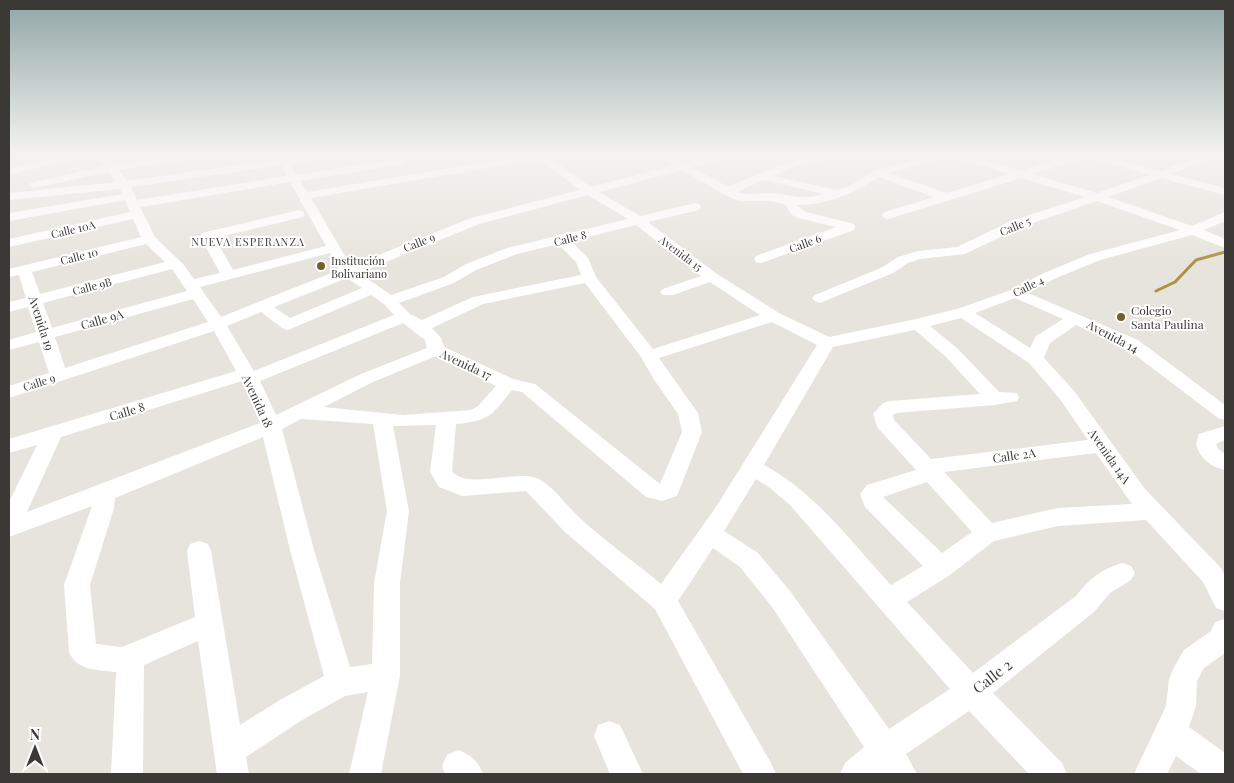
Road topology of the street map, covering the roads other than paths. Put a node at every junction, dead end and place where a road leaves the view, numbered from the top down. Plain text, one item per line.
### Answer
1 (125, 192) edge
2 (161, 192) edge
3 (191, 192) edge
4 (301, 192) edge
5 (333, 192) edge
6 (582, 192) edge
7 (590, 192) edge
8 (727, 192) edge
9 (826, 192) edge
10 (844, 192) edge
11 (931, 192) edge
12 (963, 192) edge
13 (1075, 192) edge
14 (1115, 192) edge
15 (840, 194) junction
16 (304, 196) junction
17 (9, 197) edge
18 (946, 197) junction
19 (743, 198) junction
20 (1096, 198) junction
21 (131, 200) junction
22 (789, 201) junction
23 (695, 206) dead end
24 (731, 208) dead end
25 (299, 214) dead end
26 (888, 215) dead end
27 (1225, 216) edge
28 (9, 217) edge
29 (638, 221) junction
30 (1192, 231) junction
31 (149, 239) junction
32 (562, 240) junction
33 (9, 243) edge
34 (1225, 244) edge
35 (334, 248) junction
36 (472, 259) dead end
37 (762, 259) dead end
38 (174, 264) junction
39 (16, 271) edge
40 (347, 271) junction
41 (228, 274) junction
42 (712, 277) junction
43 (589, 278) junction
44 (449, 280) junction
45 (193, 289) junction
46 (371, 290) junction
47 (668, 292) dead end
48 (1016, 293) junction
49 (820, 298) dead end
50 (35, 300) junction
51 (389, 302) junction
52 (262, 306) junction
53 (9, 307) edge
54 (963, 312) junction
55 (773, 316) junction
56 (404, 317) junction
57 (1076, 318) junction
58 (218, 324) junction
59 (918, 324) junction
60 (421, 327) junction
61 (46, 335) junction
62 (827, 343) junction
63 (9, 345) edge
64 (436, 350) junction
65 (649, 356) junction
66 (1035, 359) junction
67 (59, 376) junction
68 (248, 377) junction
69 (508, 384) junction
70 (9, 392) edge
71 (1224, 412) edge
72 (298, 413) junction
73 (447, 419) junction
74 (382, 420) junction
75 (271, 426) junction
76 (1225, 432) edge
77 (52, 434) junction
78 (1101, 444) junction
79 (9, 446) edge
80 (1225, 463) edge
81 (752, 467) junction
82 (929, 470) junction
83 (104, 493) junction
84 (1152, 511) junction
85 (9, 527) edge
86 (987, 533) junction
87 (710, 534) junction
88 (199, 551) dead end
89 (941, 568) junction
90 (1122, 573) dead end
91 (890, 600) junction
92 (1225, 600) edge
93 (664, 601) junction
94 (209, 623) junction
95 (1225, 631) edge
96 (123, 660) junction
97 (386, 675) junction
98 (340, 683) junction
99 (971, 692) junction
100 (1171, 733) junction
101 (610, 736) dead end
102 (884, 751) junction
103 (232, 762) edge
104 (1225, 772) edge
105 (127, 774) edge
106 (365, 774) edge
107 (627, 774) edge
108 (760, 774) edge
109 (856, 774) edge
110 (901, 774) edge
111 (1051, 774) edge
112 (1150, 774) edge

1 - 21 street, Avenida 18
2 - 21 street
3 - 21 street, Calle 10A
4 - 16 street, Avenida 17
5 - 16 street
6 - 40 street, Calle 9
7 - 29 street, Avenida 15
8 - 19 street
9 - 15 street
10 - 15 street
11 - 18 street
12 - 18 street
13 - 20 street
14 - 20 street, Calle 5
15 - 22 street
16 - 35 street, Avenida 17
17 - 21 street
18 - 26 street
19 - 22 street
19 - 24 street
20 - 30 street
20 - 49 street, Calle 5
21 - 28 street
21 - 31 street, Avenida 18
21 - 33 street, Calle 10A
22 - 37 street, Calle 6
23 - 29 street, Calle 8
25 - 41 street
27 - 30 street, Calle 4
29 - 32 street, Calle 8
29 - 42 street, Avenida 15
30 - 34 street
30 - 48 street, Calle 4
31 - 38 street, Avenida 18
31 - 39 street, Calle 10
32 - 43 street
32 - 44 street, Calle 8
35 - 40 street, Avenida 17
35 - 41 street, Calle 9A
36 - 44 street, Calle 8
38 - 45 street, Avenida 18
38 - 50 street, Calle 9B
39 - 50 street, Avenida 19
40 - 46 street, Avenida 17
40 - 52 street, Calle 9
41 - 45 street, Calle 9A
42 - 47 street
42 - 55 street, Avenida 15
43 - 60 street
43 - 65 street
44 - 51 street, Calle 8
45 - 58 street, Avenida 18
45 - 61 street, Calle 9A
46 - 51 street, Avenida 17
46 - 52 street
48 - 54 street, Calle 4
48 - 57 street, Avenida 14
50 - 53 street, Calle 9B
50 - 61 street, Avenida 19
51 - 56 street, Avenida 17
52 - 58 street, Calle 9
54 - 59 street, Calle 4
54 - 66 street, Avenida 14A
55 - 62 street, Avenida 15
55 - 65 street
56 - 60 street, Avenida 17
56 - 68 street, Calle 8
57 - 66 street
57 - 71 street, Avenida 14
58 - 67 street, Calle 9
58 - 68 street, Avenida 18
59 - 62 street, Calle 4
59 - 82 street
60 - 64 street, Avenida 17
61 - 63 street, Calle 9A
61 - 67 street, Avenida 19
62 - 81 street
64 - 69 street, Avenida 17
64 - 72 street
65 - 69 street, Avenida 17
66 - 78 street, Avenida 14A
67 - 70 street, Calle 9
68 - 75 street, Avenida 18
68 - 77 street, Calle 8
69 - 73 street
72 - 74 street
72 - 75 street
73 - 74 street
73 - 93 street
74 - 97 street
75 - 83 street
75 - 98 street, Avenida 18
76 - 80 street
77 - 79 street, Calle 8
77 - 85 street
78 - 82 street, Calle 2A
78 - 84 street, Avenida 14A
81 - 87 street
81 - 91 street
82 - 86 street
82 - 89 street, Calle 2A
83 - 85 street
83 - 96 street
84 - 86 street
84 - 92 street, Avenida 14A
86 - 89 street
87 - 93 street
87 - 102 street
88 - 94 street
89 - 91 street
90 - 99 street, Calle 2
91 - 99 street
93 - 108 street
94 - 96 street
94 - 103 street
95 - 100 street
96 - 105 street
97 - 98 street
97 - 106 street
98 - 103 street
99 - 102 street, Calle 2
99 - 111 street
100 - 104 street
100 - 112 street
101 - 107 street
102 - 109 street, Calle 2
102 - 110 street

